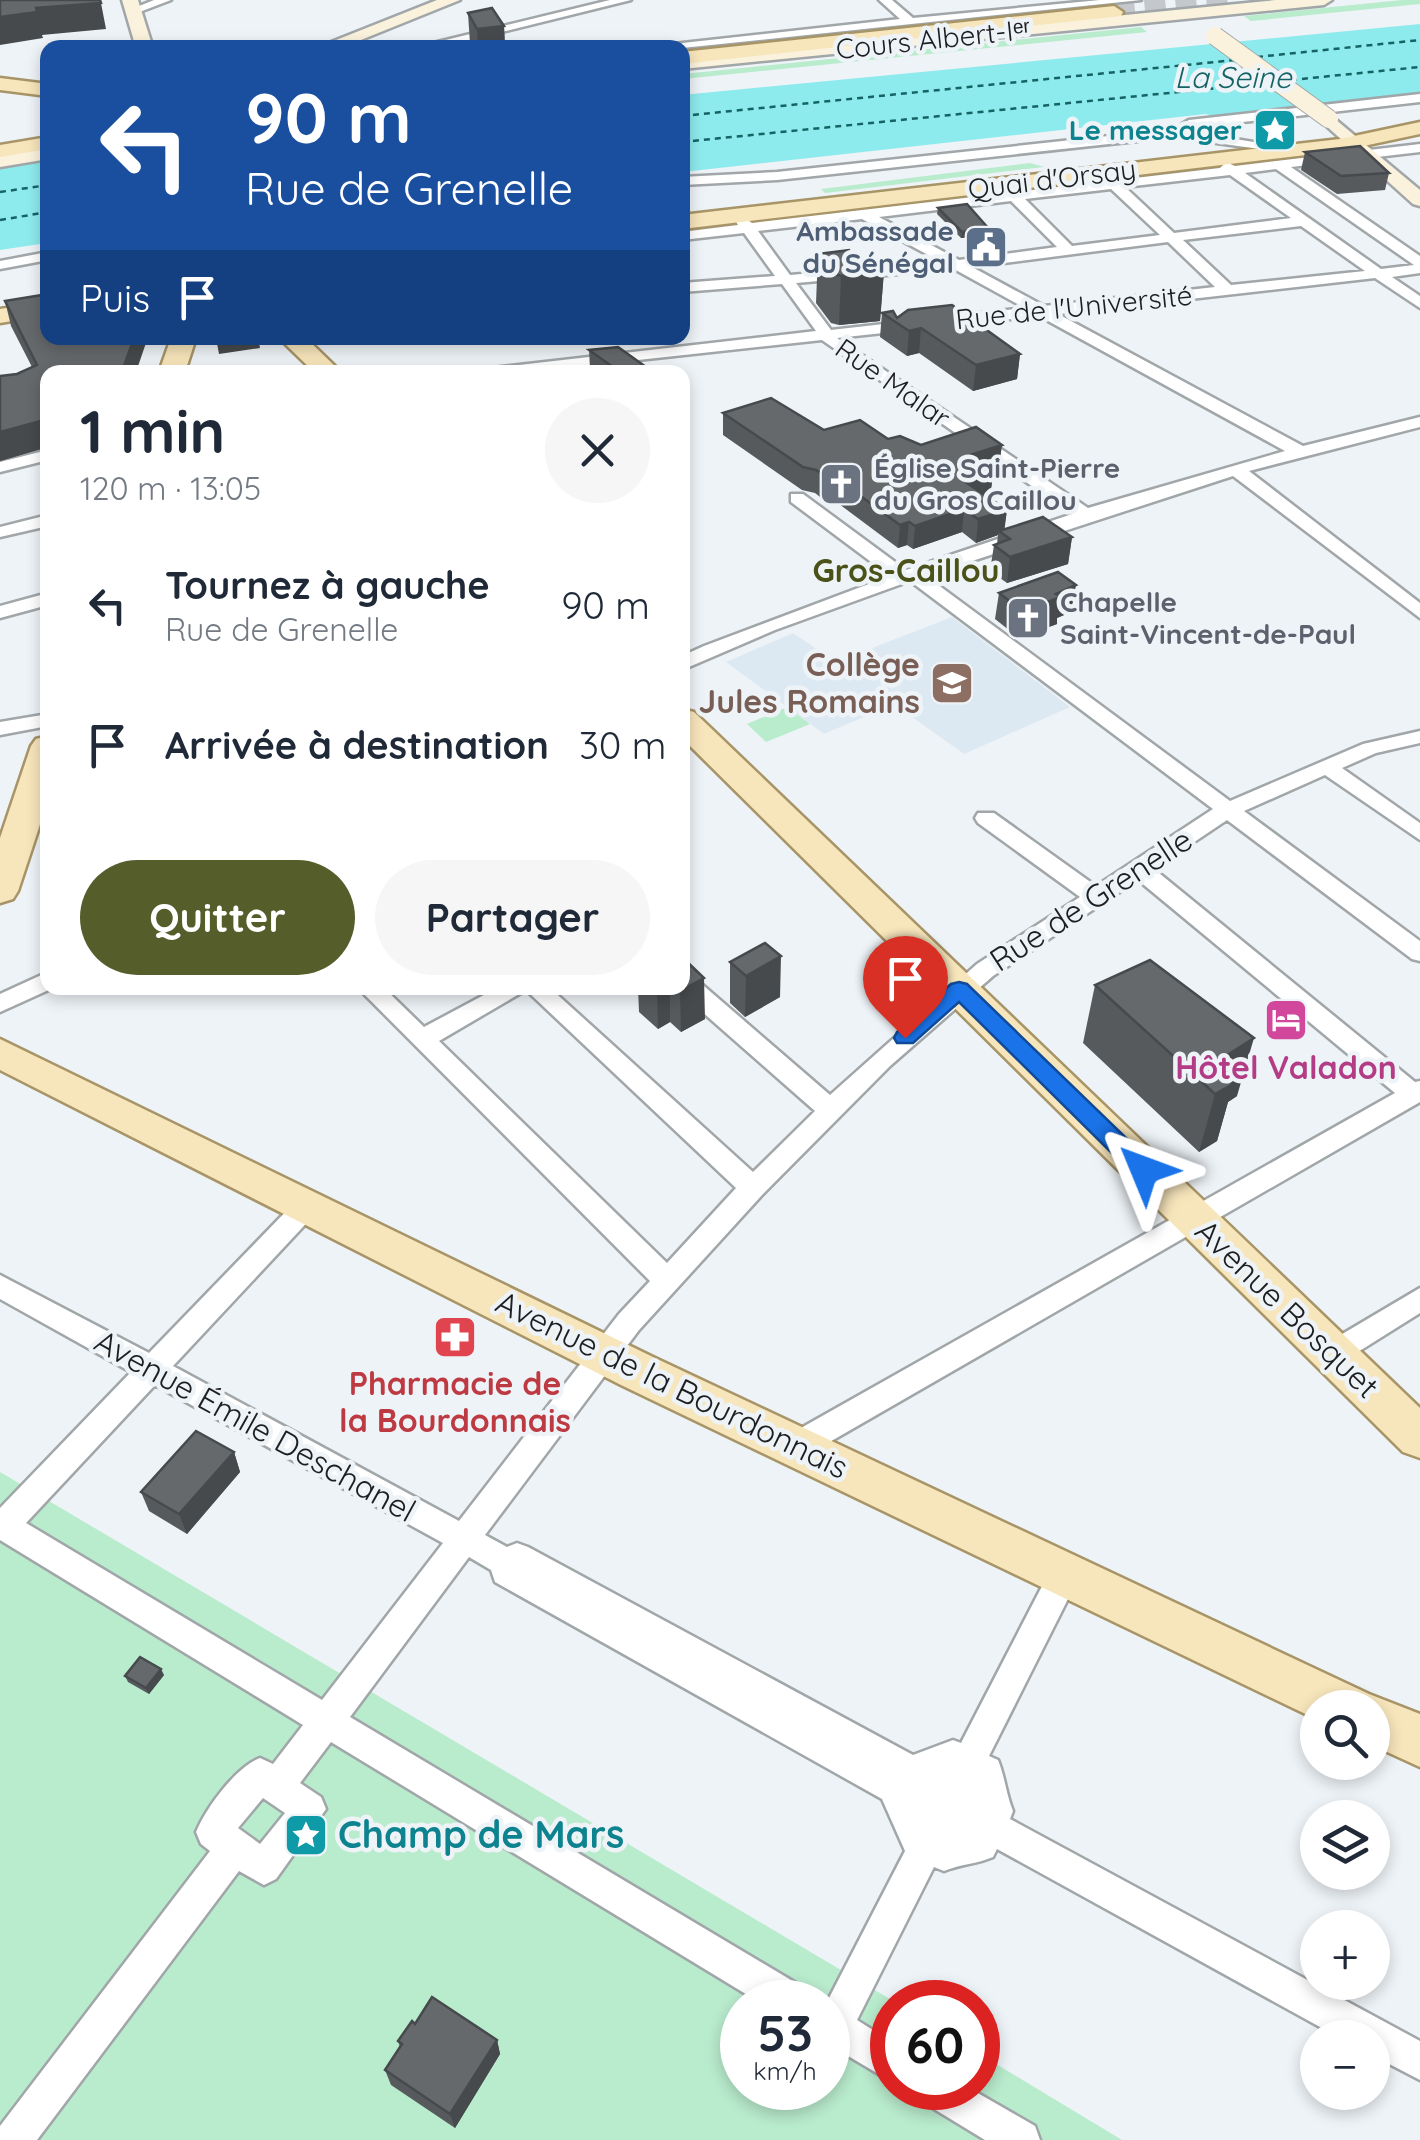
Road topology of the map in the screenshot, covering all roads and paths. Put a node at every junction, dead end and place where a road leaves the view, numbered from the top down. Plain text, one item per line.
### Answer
1 (165, 0) edge
2 (625, 0) edge
3 (885, 0) edge
4 (1132, 0) tunnel mouth
5 (1165, 0) edge
6 (1324, 0) edge
7 (441, 2) edge
8 (132, 6) edge
9 (1114, 12) tunnel mouth
10 (1184, 14) junction
11 (910, 22) junction
12 (142, 40) edge
13 (349, 40) edge
14 (453, 40) edge
15 (690, 43) edge
16 (690, 47) edge
17 (730, 47) junction
18 (778, 50) junction
19 (690, 56) edge
20 (690, 57) edge
21 (0, 84) edge
22 (40, 89) edge
23 (0, 93) edge
24 (40, 97) edge
25 (1420, 102) edge
26 (1327, 117) junction
27 (1420, 128) edge
28 (40, 146) edge
29 (1364, 148) junction
30 (1420, 148) edge
31 (986, 151) junction
32 (0, 153) edge
33 (1288, 158) junction
34 (1225, 165) junction
35 (690, 184) edge
36 (1114, 185) junction
37 (1015, 197) junction
38 (1420, 200) edge
39 (864, 214) junction
40 (1302, 220) junction
41 (690, 222) edge
42 (743, 222) junction
43 (690, 234) edge
44 (1171, 237) junction
45 (1067, 250) junction
46 (40, 258) edge
47 (0, 265) edge
48 (957, 265) junction
49 (1420, 266) edge
50 (1378, 274) junction
51 (784, 281) junction
52 (690, 287) edge
53 (1227, 290) junction
54 (40, 298) edge
55 (0, 304) edge
56 (1420, 304) edge
57 (40, 309) edge
58 (1041, 311) junction
59 (0, 316) edge
60 (825, 335) junction
61 (299, 345) edge
62 (321, 365) edge
63 (553, 365) edge
64 (1420, 422) edge
65 (1299, 451) junction
66 (40, 457) edge
67 (0, 466) edge
68 (1235, 469) junction
69 (797, 498) dead end
70 (1084, 514) junction
71 (40, 522) edge
72 (0, 532) edge
73 (907, 576) junction
74 (40, 601) edge
75 (0, 612) edge
76 (1420, 612) edge
77 (690, 660) edge
78 (690, 727) edge
79 (0, 729) edge
80 (1420, 737) edge
81 (40, 748) edge
82 (40, 751) edge
83 (1326, 767) junction
84 (1229, 810) junction
85 (986, 818) dead end
86 (1420, 833) edge
87 (1138, 868) junction
88 (0, 891) edge
89 (1094, 896) junction
90 (1420, 953) edge
91 (40, 984) edge
92 (690, 987) edge
93 (960, 990) junction
94 (377, 995) edge
95 (501, 995) edge
96 (544, 995) edge
97 (0, 1004) edge
98 (422, 1039) junction
99 (0, 1053) edge
100 (1416, 1092) edge
101 (830, 1109) junction
102 (753, 1188) junction
103 (306, 1208) junction
104 (1194, 1218) junction
105 (668, 1281) junction
106 (0, 1286) edge
107 (1420, 1299) edge
108 (1348, 1343) junction
109 (603, 1354) junction
110 (154, 1368) junction
111 (1420, 1438) edge
112 (796, 1446) junction
113 (2, 1525) edge
114 (464, 1541) junction
115 (510, 1566) junction
116 (1065, 1573) junction
117 (1312, 1690) edge
118 (326, 1721) junction
119 (1390, 1727) edge
120 (1420, 1741) edge
121 (968, 1764) junction
122 (276, 1787) junction
123 (948, 1804) junction
124 (989, 1826) junction
125 (928, 1844) junction
126 (235, 1847) junction
127 (756, 1980) edge
128 (850, 1994) edge
129 (1420, 2061) edge
130 (971, 2110) edge
131 (13, 2140) edge
132 (1021, 2140) edge

1 - 8 street
2 - 14 street
3 - 11 street
4 - 11 street, Cours Albert-Iᵉʳ
5 - 10 street
6 - 10 street, Cours Albert-Iᵉʳ
7 - 13 street
8 - 12 street
9 - 18 main road
10 - 18 street, Cours Albert-Iᵉʳ
10 - 26 street, bridge
11 - 15 street, Cours Albert-Iᵉʳ
16 - 17 main road
17 - 18 main road
17 - 19 main road
18 - 20 main road
21 - 22 main road
23 - 24 main road
25 - 26 street
25 - 26 street
26 - 29 street
26 - 31 street
27 - 29 main road, Quai d'Orsay
28 - 32 main road
29 - 30 street, Quai d'Orsay
29 - 33 main road, Quai d'Orsay
29 - 38 street
31 - 33 street
31 - 35 street
33 - 34 main road, Quai d'Orsay
33 - 49 street
34 - 36 street, Quai d'Orsay
34 - 40 street
34 - 42 main road, Quai d'Orsay
36 - 37 street, Quai d'Orsay
36 - 44 street
37 - 39 street, Quai d'Orsay
37 - 45 street
39 - 42 street, Quai d'Orsay
39 - 48 street
40 - 44 street
40 - 50 street
41 - 42 main road, Quai d'Orsay
42 - 43 street, Quai d'Orsay
42 - 51 street, Rue Malar
44 - 45 street
44 - 53 street
45 - 48 street
46 - 47 street
48 - 51 street
48 - 58 street
49 - 50 street, Rue de l'Université
50 - 53 street, Rue de l'Université
50 - 56 street
51 - 52 street
51 - 60 street, Rue Malar
53 - 58 street, Rue de l'Université
54 - 55 main road
57 - 59 main road
58 - 60 street, Rue de l'Université
58 - 65 street
60 - 63 street, Rue de l'Université
60 - 70 street, Rue Malar
61 - 62 main road
64 - 65 street
65 - 68 street
66 - 67 street
68 - 70 street
68 - 76 street
69 - 73 street
70 - 73 street
71 - 72 street
73 - 77 street
73 - 84 street
74 - 75 street
78 - 93 main road, Avenue Bosquet
79 - 81 street
80 - 83 street, Rue de Grenelle
82 - 88 main road
83 - 84 street, Rue de Grenelle
83 - 86 street
84 - 87 street, Rue de Grenelle
84 - 90 street
85 - 89 street
87 - 89 street, Rue de Grenelle
87 - 100 street
89 - 93 street, Rue de Grenelle
91 - 97 street
92 - 101 street
93 - 101 street, Rue de Grenelle
93 - 104 main road, Avenue Bosquet
94 - 98 street
95 - 98 street
96 - 102 street
98 - 105 street
99 - 103 main road, Avenue de la Bourdonnais
100 - 104 street
101 - 102 street, Rue de Grenelle
102 - 105 street, Rue de Grenelle
103 - 109 main road, Avenue de la Bourdonnais
103 - 110 street
104 - 108 main road, Avenue Bosquet
104 - 112 street
105 - 109 street, Rue de Grenelle
106 - 110 street, Avenue Émile Deschanel
107 - 108 street
108 - 111 main road, Avenue Bosquet
109 - 112 main road, Avenue de la Bourdonnais
109 - 114 street, Rue de Grenelle
110 - 113 street
110 - 114 street, Avenue Émile Deschanel
112 - 116 main road, Avenue de la Bourdonnais
113 - 118 street
114 - 115 street, Avenue Émile Deschanel
114 - 118 street, Rue de Grenelle
115 - 121 street, Avenue Émile Deschanel
115 - 123 street, Avenue Émile Deschanel
115 - 125 street, Avenue Émile Deschanel
116 - 117 main road, Avenue de la Bourdonnais
116 - 121 street
118 - 122 street, Rue de Grenelle
118 - 127 street
119 - 120 main road
121 - 123 street
121 - 124 street
122 - 126 street
122 - 126 street
123 - 124 street, Avenue Émile Deschanel
123 - 125 street
124 - 125 street
124 - 129 street, Avenue Émile Deschanel
125 - 128 street
126 - 131 street
130 - 132 street

